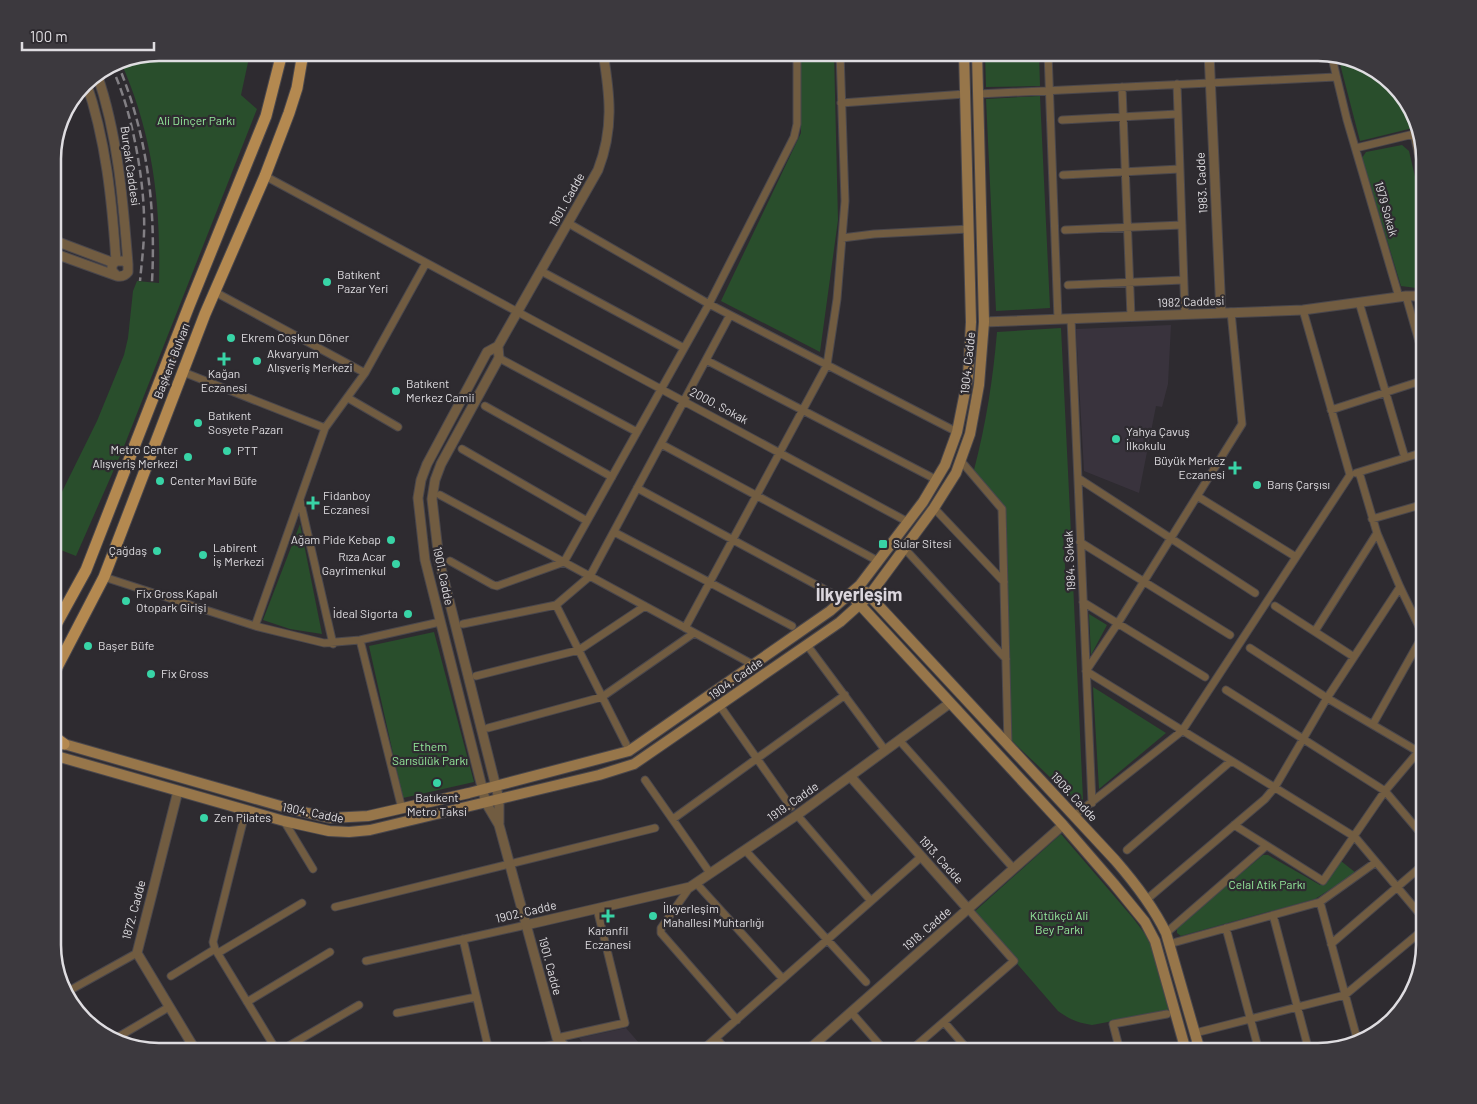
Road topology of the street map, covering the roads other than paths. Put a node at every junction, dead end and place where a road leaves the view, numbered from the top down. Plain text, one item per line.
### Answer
1 (280, 61) edge
2 (302, 61) edge
3 (604, 61) edge
4 (797, 61) edge
5 (840, 61) edge
6 (964, 61) edge
7 (977, 61) edge
8 (1048, 61) edge
9 (1209, 61) edge
10 (1333, 62) edge
11 (1336, 77) junction
12 (99, 82) edge
13 (1210, 83) junction
14 (1177, 84) junction
15 (1122, 87) junction
16 (1050, 90) junction
17 (89, 92) edge
18 (965, 94) junction
19 (978, 94) junction
20 (841, 103) junction
21 (1178, 114) junction
22 (1124, 117) junction
23 (1062, 120) dead end
24 (1412, 134) edge
25 (1356, 148) junction
26 (1180, 169) junction
27 (1126, 172) junction
28 (1063, 175) dead end
29 (265, 176) junction
30 (568, 223) junction
31 (1182, 225) junction
32 (1128, 227) junction
33 (969, 229) junction
34 (1065, 230) dead end
35 (842, 238) junction
36 (61, 243) edge
37 (61, 256) edge
38 (115, 262) junction
39 (426, 263) junction
40 (128, 264) junction
41 (541, 271) junction
42 (117, 276) junction
43 (1183, 280) junction
44 (1130, 282) junction
45 (1068, 285) dead end
46 (214, 292) junction
47 (1403, 296) junction
48 (1416, 296) edge
49 (1359, 302) junction
50 (709, 304) junction
51 (1303, 310) junction
52 (517, 312) junction
53 (1232, 312) junction
54 (1221, 313) junction
55 (1185, 314) junction
56 (730, 315) junction
57 (1131, 316) junction
58 (1071, 319) junction
59 (1058, 320) junction
60 (971, 322) junction
61 (984, 322) junction
62 (1416, 335) edge
63 (498, 346) junction
64 (684, 348) junction
65 (499, 358) junction
66 (706, 360) junction
67 (827, 365) junction
68 (183, 372) junction
69 (365, 373) junction
70 (1416, 382) edge
71 (662, 388) junction
72 (1385, 392) junction
73 (348, 398) junction
74 (684, 400) junction
75 (486, 406) dead end
76 (802, 410) junction
77 (1331, 410) junction
78 (398, 427) dead end
79 (325, 428) junction
80 (637, 432) junction
81 (957, 432) junction
82 (661, 444) junction
83 (462, 448) dead end
84 (780, 452) junction
85 (1416, 455) edge
86 (1405, 458) junction
87 (961, 461) junction
88 (1358, 472) junction
89 (1350, 475) junction
90 (612, 477) junction
91 (1078, 478) junction
92 (936, 480) junction
93 (637, 488) junction
94 (440, 495) dead end
95 (756, 496) junction
96 (1197, 496) junction
97 (300, 499) junction
98 (1416, 506) edge
99 (934, 508) junction
100 (1372, 519) junction
101 (587, 521) junction
102 (908, 522) junction
103 (614, 532) junction
104 (1377, 533) junction
105 (1171, 538) junction
106 (733, 540) junction
107 (1080, 542) junction
108 (905, 549) junction
109 (1296, 557) junction
110 (450, 561) dead end
111 (564, 562) junction
112 (878, 562) junction
113 (590, 576) junction
114 (104, 577) junction
115 (1144, 581) junction
116 (1004, 582) junction
117 (710, 583) junction
118 (860, 585) junction
119 (1400, 587) junction
120 (1255, 593) dead end
121 (850, 594) junction
122 (835, 595) dead end
123 (870, 596) junction
124 (1083, 602) junction
125 (556, 605) junction
126 (860, 605) junction
127 (645, 606) junction
128 (1275, 606) dead end
129 (61, 615) edge
130 (1416, 618) edge
131 (440, 622) junction
132 (463, 624) dead end
133 (1118, 624) junction
134 (255, 626) junction
135 (792, 626) dead end
136 (685, 628) junction
137 (1315, 631) junction
138 (694, 633) junction
139 (1230, 635) dead end
140 (360, 640) junction
141 (333, 644) junction
142 (807, 645) junction
143 (1416, 645) edge
144 (1250, 648) dead end
145 (579, 650) junction
146 (1354, 657) junction
147 (1006, 659) junction
148 (61, 660) edge
149 (752, 664) junction
150 (1086, 671) junction
151 (476, 676) dead end
152 (1205, 677) dead end
153 (1226, 690) dead end
154 (845, 695) junction
155 (602, 697) junction
156 (1327, 698) junction
157 (950, 703) junction
158 (720, 706) junction
159 (1374, 724) junction
160 (488, 728) dead end
161 (1182, 731) junction
162 (1303, 739) junction
163 (900, 740) junction
164 (61, 743) edge
165 (626, 744) dead end
166 (1008, 745) junction
167 (885, 750) junction
168 (1416, 750) edge
169 (1416, 755) edge
170 (61, 757) edge
171 (756, 760) junction
172 (1231, 761) junction
173 (850, 776) junction
174 (645, 780) dead end
175 (496, 786) junction
176 (1274, 788) junction
177 (482, 789) junction
178 (178, 791) junction
179 (1385, 791) junction
180 (499, 800) junction
181 (486, 802) junction
182 (1092, 803) junction
183 (790, 807) dead end
184 (402, 809) junction
185 (246, 810) junction
186 (796, 815) junction
187 (1074, 816) junction
188 (673, 820) junction
189 (284, 821) junction
190 (499, 825) junction
191 (1063, 825) junction
192 (1234, 825) junction
193 (655, 828) dead end
194 (1416, 828) edge
195 (1355, 837) junction
196 (1266, 846) junction
197 (745, 850) junction
198 (1127, 850) dead end
199 (921, 857) junction
200 (1376, 862) junction
201 (510, 865) junction
202 (313, 869) dead end
203 (1014, 869) junction
204 (1416, 871) edge
205 (710, 873) junction
206 (693, 885) junction
207 (1398, 887) junction
208 (1146, 900) junction
209 (871, 901) junction
210 (1320, 902) junction
211 (302, 903) dead end
212 (335, 907) dead end
213 (597, 909) junction
214 (968, 909) junction
215 (1416, 909) edge
216 (1273, 915) junction
217 (526, 925) junction
218 (1226, 928) junction
219 (1166, 933) junction
220 (1416, 936) edge
221 (462, 939) junction
222 (827, 940) junction
223 (1169, 944) junction
224 (1332, 944) junction
225 (217, 951) junction
226 (330, 952) dead end
227 (137, 953) junction
228 (366, 961) dead end
229 (171, 976) dead end
230 (783, 979) junction
231 (866, 982) dead end
232 (72, 989) edge
233 (1345, 995) junction
234 (476, 997) junction
235 (248, 1002) junction
236 (359, 1005) dead end
237 (169, 1007) junction
238 (1297, 1007) junction
239 (851, 1012) junction
240 (397, 1013) dead end
241 (1167, 1014) dead end
242 (1250, 1019) junction
243 (737, 1020) junction
244 (944, 1022) junction
245 (1196, 1034) junction
246 (121, 1035) edge
247 (1356, 1035) edge
248 (716, 1038) junction
249 (560, 1041) junction
250 (191, 1043) edge
251 (273, 1043) edge
252 (294, 1043) edge
253 (487, 1043) edge
254 (553, 1043) edge
255 (711, 1043) edge
256 (720, 1043) edge
257 (816, 1043) edge
258 (878, 1043) edge
259 (920, 1043) edge
260 (962, 1043) edge
261 (1118, 1043) edge
262 (1183, 1043) edge
263 (1198, 1043) edge
264 (1257, 1043) edge
265 (1307, 1043) edge

1 - 129 main road, Başkent Bulvarı
2 - 29 main road, Başkent Bulvarı
3 - 30 street, 1901. Cadde
4 - 50 street
5 - 20 street
6 - 18 main road, 1904. Cadde
7 - 19 main road, 1904. Cadde
8 - 16 street
9 - 13 street, 1983. Cadde
10 - 11 street, 1979 Sokak
11 - 13 street
11 - 25 street, 1979 Sokak
12 - 40 street, Burçak Caddesi
13 - 14 street
13 - 54 street, 1983. Cadde
14 - 15 street
14 - 21 street
15 - 16 street
15 - 22 street
16 - 19 street
16 - 59 street
17 - 38 street, Burçak Caddesi
18 - 20 street
18 - 33 main road, 1904. Cadde
19 - 61 main road, 1904. Cadde
20 - 35 street
21 - 22 street
21 - 26 street
22 - 23 street
22 - 27 street
24 - 25 street
25 - 47 street, 1979 Sokak
26 - 27 street
26 - 31 street
27 - 28 street
27 - 32 street
29 - 39 street, 2000. Sokak
29 - 46 main road, Başkent Bulvarı
30 - 41 street, 1901. Cadde
30 - 50 street
31 - 32 street
31 - 43 street
32 - 34 street
32 - 44 street
33 - 35 street
33 - 60 main road, 1904. Cadde
35 - 67 street
36 - 38 street
37 - 42 street
38 - 40 street
38 - 42 street
39 - 52 street, 2000. Sokak
39 - 69 street
40 - 42 street
41 - 52 street, 1901. Cadde
41 - 64 street
43 - 44 street
43 - 55 street
44 - 45 street
44 - 57 street
46 - 68 main road, Başkent Bulvarı
46 - 69 street
47 - 48 street, 1982 Caddesi
47 - 49 street, 1982 Caddesi
47 - 62 street, 1979 Sokak
49 - 51 street, 1982 Caddesi
49 - 72 street
50 - 56 street
50 - 64 street
51 - 53 street, 1982 Caddesi
51 - 77 street
52 - 63 street, 1901. Cadde
52 - 71 street, 2000. Sokak
53 - 54 street, 1982 Caddesi
53 - 96 street
54 - 55 street, 1982 Caddesi
55 - 57 street, 1982 Caddesi
56 - 66 street
56 - 67 street
57 - 58 street, 1982 Caddesi
58 - 59 street, 1982 Caddesi
58 - 91 street, 1984. Sokak
59 - 61 street, 1982 Caddesi
60 - 61 main road
60 - 81 main road, 1904. Cadde
61 - 87 main road, 1904. Cadde
63 - 65 street
63 - 131 street, 1901. Cadde
64 - 71 street
65 - 80 street
65 - 175 street, 1901. Cadde
66 - 74 street
66 - 76 street
67 - 76 street
67 - 81 street
68 - 79 street
68 - 114 main road, Başkent Bulvarı
69 - 73 street
70 - 72 street
71 - 74 street, 2000. Sokak
71 - 80 street
72 - 77 street
72 - 86 street
73 - 78 street
73 - 79 street
74 - 82 street
74 - 84 street, 2000. Sokak
75 - 90 street
76 - 84 street
76 - 92 street
77 - 89 street
79 - 97 street
80 - 90 street
81 - 92 main road, 1904. Cadde
82 - 93 street
82 - 95 street
83 - 101 street
84 - 95 street
84 - 102 street, 2000. Sokak
85 - 86 street
86 - 88 street
87 - 99 main road, 1904. Cadde
87 - 116 street
88 - 89 street
88 - 100 street
89 - 109 street
90 - 101 street
91 - 105 street
91 - 107 street, 1984. Sokak
92 - 102 main road, 1904. Cadde
93 - 103 street
93 - 106 street
94 - 111 street
95 - 106 street
95 - 112 street
96 - 105 street
96 - 109 street
97 - 134 street
97 - 141 street
98 - 100 street
99 - 108 main road, 1904. Cadde
99 - 116 street
100 - 104 street
101 - 111 street
102 - 112 main road, 1904. Cadde
103 - 113 street
103 - 117 street
104 - 119 street
104 - 137 street
105 - 115 street
105 - 120 street
106 - 117 street
106 - 122 street
107 - 115 street
107 - 124 street, 1984. Sokak
108 - 123 main road, 1904. Cadde
108 - 147 street
109 - 161 street
110 - 111 street
111 - 113 street
112 - 118 main road, 1904. Cadde
113 - 125 street
113 - 127 street
114 - 134 street
114 - 148 main road, Başkent Bulvarı
115 - 133 street
115 - 139 street
116 - 147 street
117 - 135 street
117 - 136 street
118 - 121 main road, 1904. Cadde
118 - 123 main road, 1908. Cadde
119 - 130 street
119 - 146 street
121 - 126 main road
121 - 149 main road, 1904. Cadde
123 - 126 main road, 1904. Cadde
123 - 166 main road, 1908. Cadde
124 - 133 street
124 - 150 street, 1984. Sokak
125 - 132 street
125 - 145 street
126 - 142 main road, 1904. Cadde
126 - 157 main road
127 - 136 street
127 - 145 street
128 - 137 street
131 - 140 street
131 - 177 street, 1901. Cadde
133 - 150 street
133 - 152 street
134 - 141 street
136 - 138 street
137 - 146 street
138 - 149 street
138 - 155 street
140 - 141 street
140 - 184 street
142 - 154 street
142 - 158 main road, 1904. Cadde
143 - 159 street
144 - 156 street
145 - 151 street
145 - 155 street
146 - 156 street
147 - 166 street
149 - 175 main road, 1904. Cadde
150 - 161 street
150 - 182 street, 1984. Sokak
153 - 162 street
154 - 167 street
154 - 171 street
155 - 160 street
155 - 165 street
156 - 159 street
156 - 162 street
157 - 163 street, 1919. Cadde
157 - 191 main road
158 - 171 street
158 - 180 main road, 1904. Cadde
159 - 168 street
161 - 172 street
161 - 182 street
162 - 176 street
162 - 179 street
163 - 167 street, 1919. Cadde
163 - 203 street
164 - 184 main road, 1904. Cadde
166 - 187 main road, 1908. Cadde
167 - 173 street, 1919. Cadde
169 - 179 street
170 - 178 main road, 1904. Cadde
171 - 183 street
171 - 188 street
172 - 176 street
172 - 198 street
173 - 186 street, 1919. Cadde
173 - 199 street, 1913. Cadde
174 - 188 street
175 - 177 main road, 1904. Cadde
175 - 180 street, 1901. Cadde
176 - 192 street
176 - 195 street
177 - 181 street, 1901. Cadde
177 - 184 main road, 1904. Cadde
178 - 185 main road, 1904. Cadde
178 - 227 street, 1872. Cadde
179 - 194 street
179 - 195 street
180 - 181 main road, 1904. Cadde
180 - 190 street, 1901. Cadde
181 - 189 main road, 1904. Cadde
181 - 190 street, 1901. Cadde
182 - 187 street
185 - 189 main road, 1904. Cadde
185 - 225 street
186 - 197 street, 1919. Cadde
186 - 209 street
187 - 191 main road
187 - 208 main road, 1908. Cadde
188 - 205 street
189 - 202 street
190 - 201 street, 1901. Cadde
191 - 203 street, 1918. Cadde
191 - 262 main road
192 - 196 street
192 - 208 street
193 - 201 street
195 - 196 street
195 - 200 street
196 - 219 street
197 - 205 street, 1919. Cadde
197 - 222 street
199 - 209 street
199 - 214 street, 1913. Cadde
200 - 207 street
200 - 210 street
201 - 212 street
201 - 217 street, 1901. Cadde
203 - 214 street, 1918. Cadde
204 - 207 street
205 - 206 street, 1919. Cadde
206 - 213 street, 1902. Cadde
206 - 230 street
206 - 243 street, 1919. Cadde
207 - 215 street
207 - 224 street
208 - 219 main road, 1908. Cadde
209 - 222 street
210 - 216 street
210 - 224 street
211 - 225 street
213 - 217 street, 1902. Cadde
213 - 249 street
214 - 239 street, 1918. Cadde
214 - 244 street, 1913. Cadde
216 - 218 street
216 - 238 street
217 - 221 street, 1902. Cadde
217 - 249 street, 1901. Cadde
218 - 223 street
218 - 242 street
219 - 223 main road, 1908. Cadde
220 - 233 street
221 - 228 street, 1902. Cadde
221 - 234 street
222 - 230 street
222 - 231 street
223 - 245 main road, 1908. Cadde
224 - 233 street
225 - 229 street
225 - 235 street
226 - 235 street
227 - 232 street
227 - 237 street, 1872. Cadde
230 - 243 street
233 - 238 street
233 - 247 street
234 - 240 street
234 - 253 street
235 - 251 street
236 - 252 street
237 - 246 street
237 - 250 street, 1872. Cadde
238 - 242 street
238 - 265 street
239 - 257 street, 1918. Cadde
239 - 258 street
241 - 261 street
242 - 245 street
242 - 264 street
243 - 248 street
244 - 259 street
244 - 260 street
245 - 263 main road, 1908. Cadde
248 - 255 street
248 - 256 street
249 - 254 street

